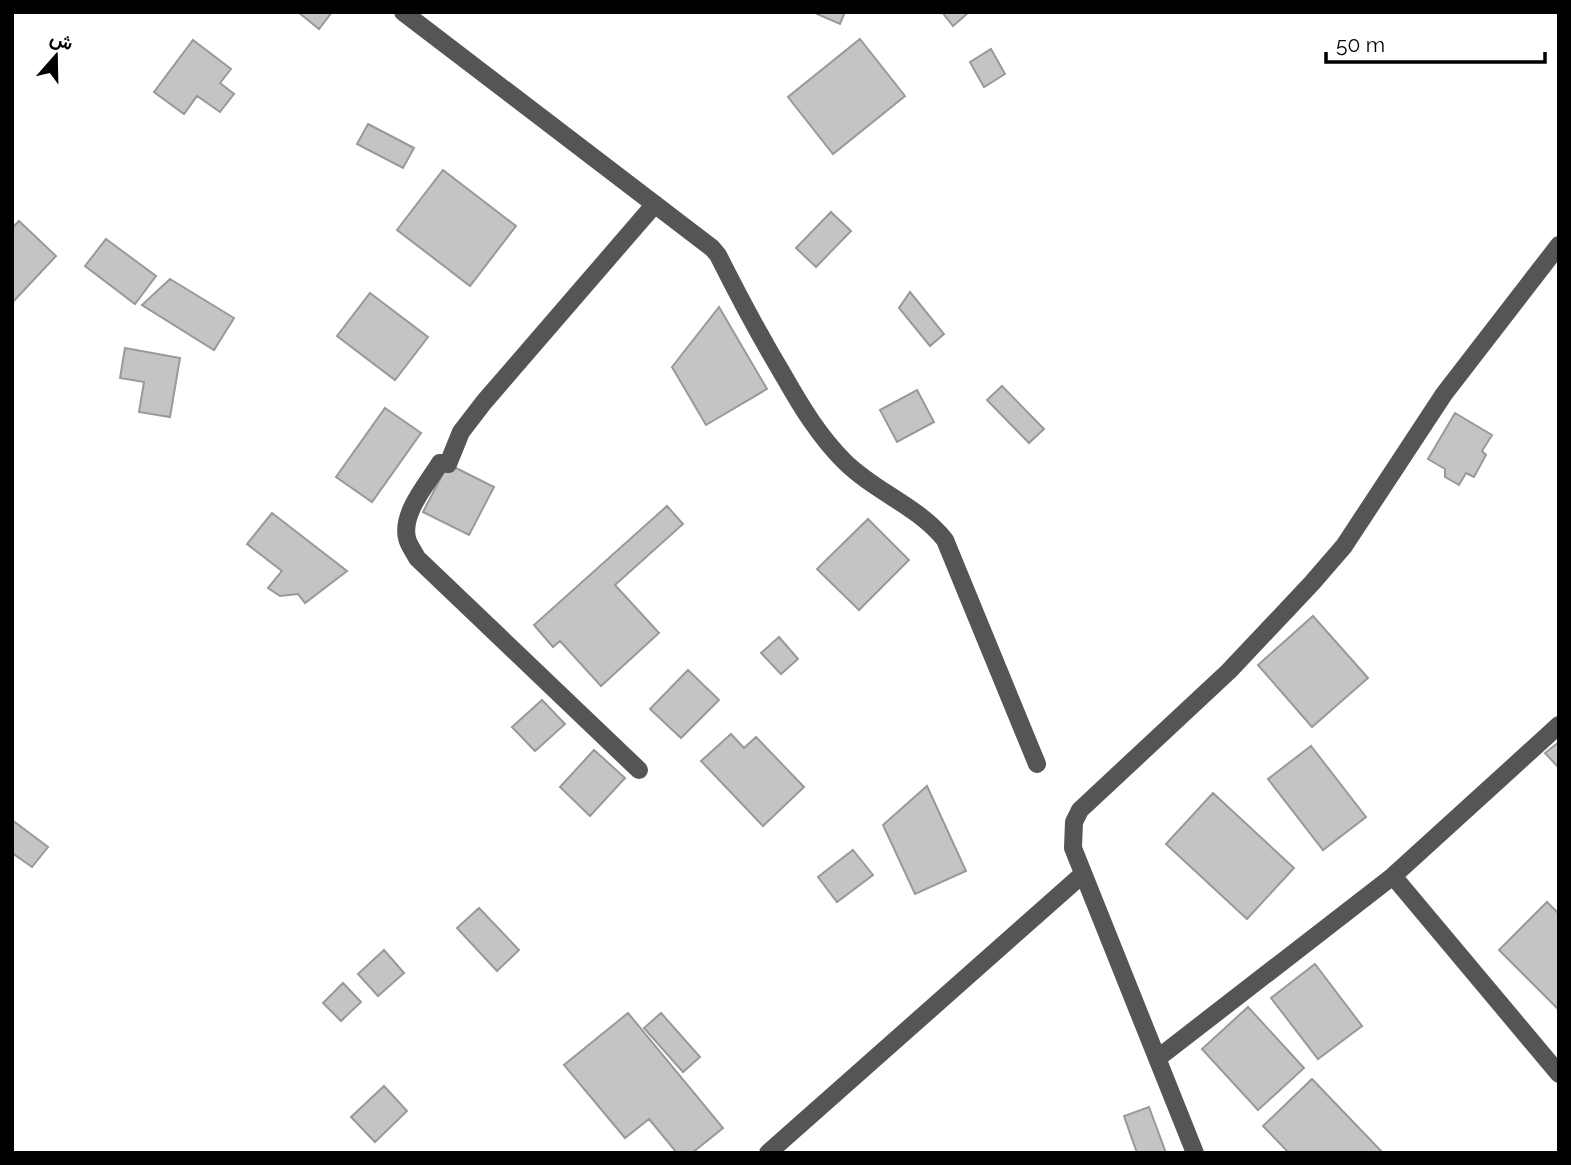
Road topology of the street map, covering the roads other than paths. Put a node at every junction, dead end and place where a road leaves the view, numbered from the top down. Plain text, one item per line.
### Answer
1 (403, 12) edge
2 (655, 204) junction
3 (1559, 245) edge
4 (1559, 725) edge
5 (1037, 765) dead end
6 (639, 770) dead end
7 (1083, 874) junction
8 (1393, 876) junction
9 (1158, 1058) junction
10 (1556, 1064) edge
11 (768, 1153) edge
12 (1195, 1153) edge

1 - 2 street
2 - 5 street
2 - 6 street
3 - 7 street
4 - 8 street
7 - 9 street
7 - 11 street
8 - 9 street
8 - 10 street
9 - 12 street

